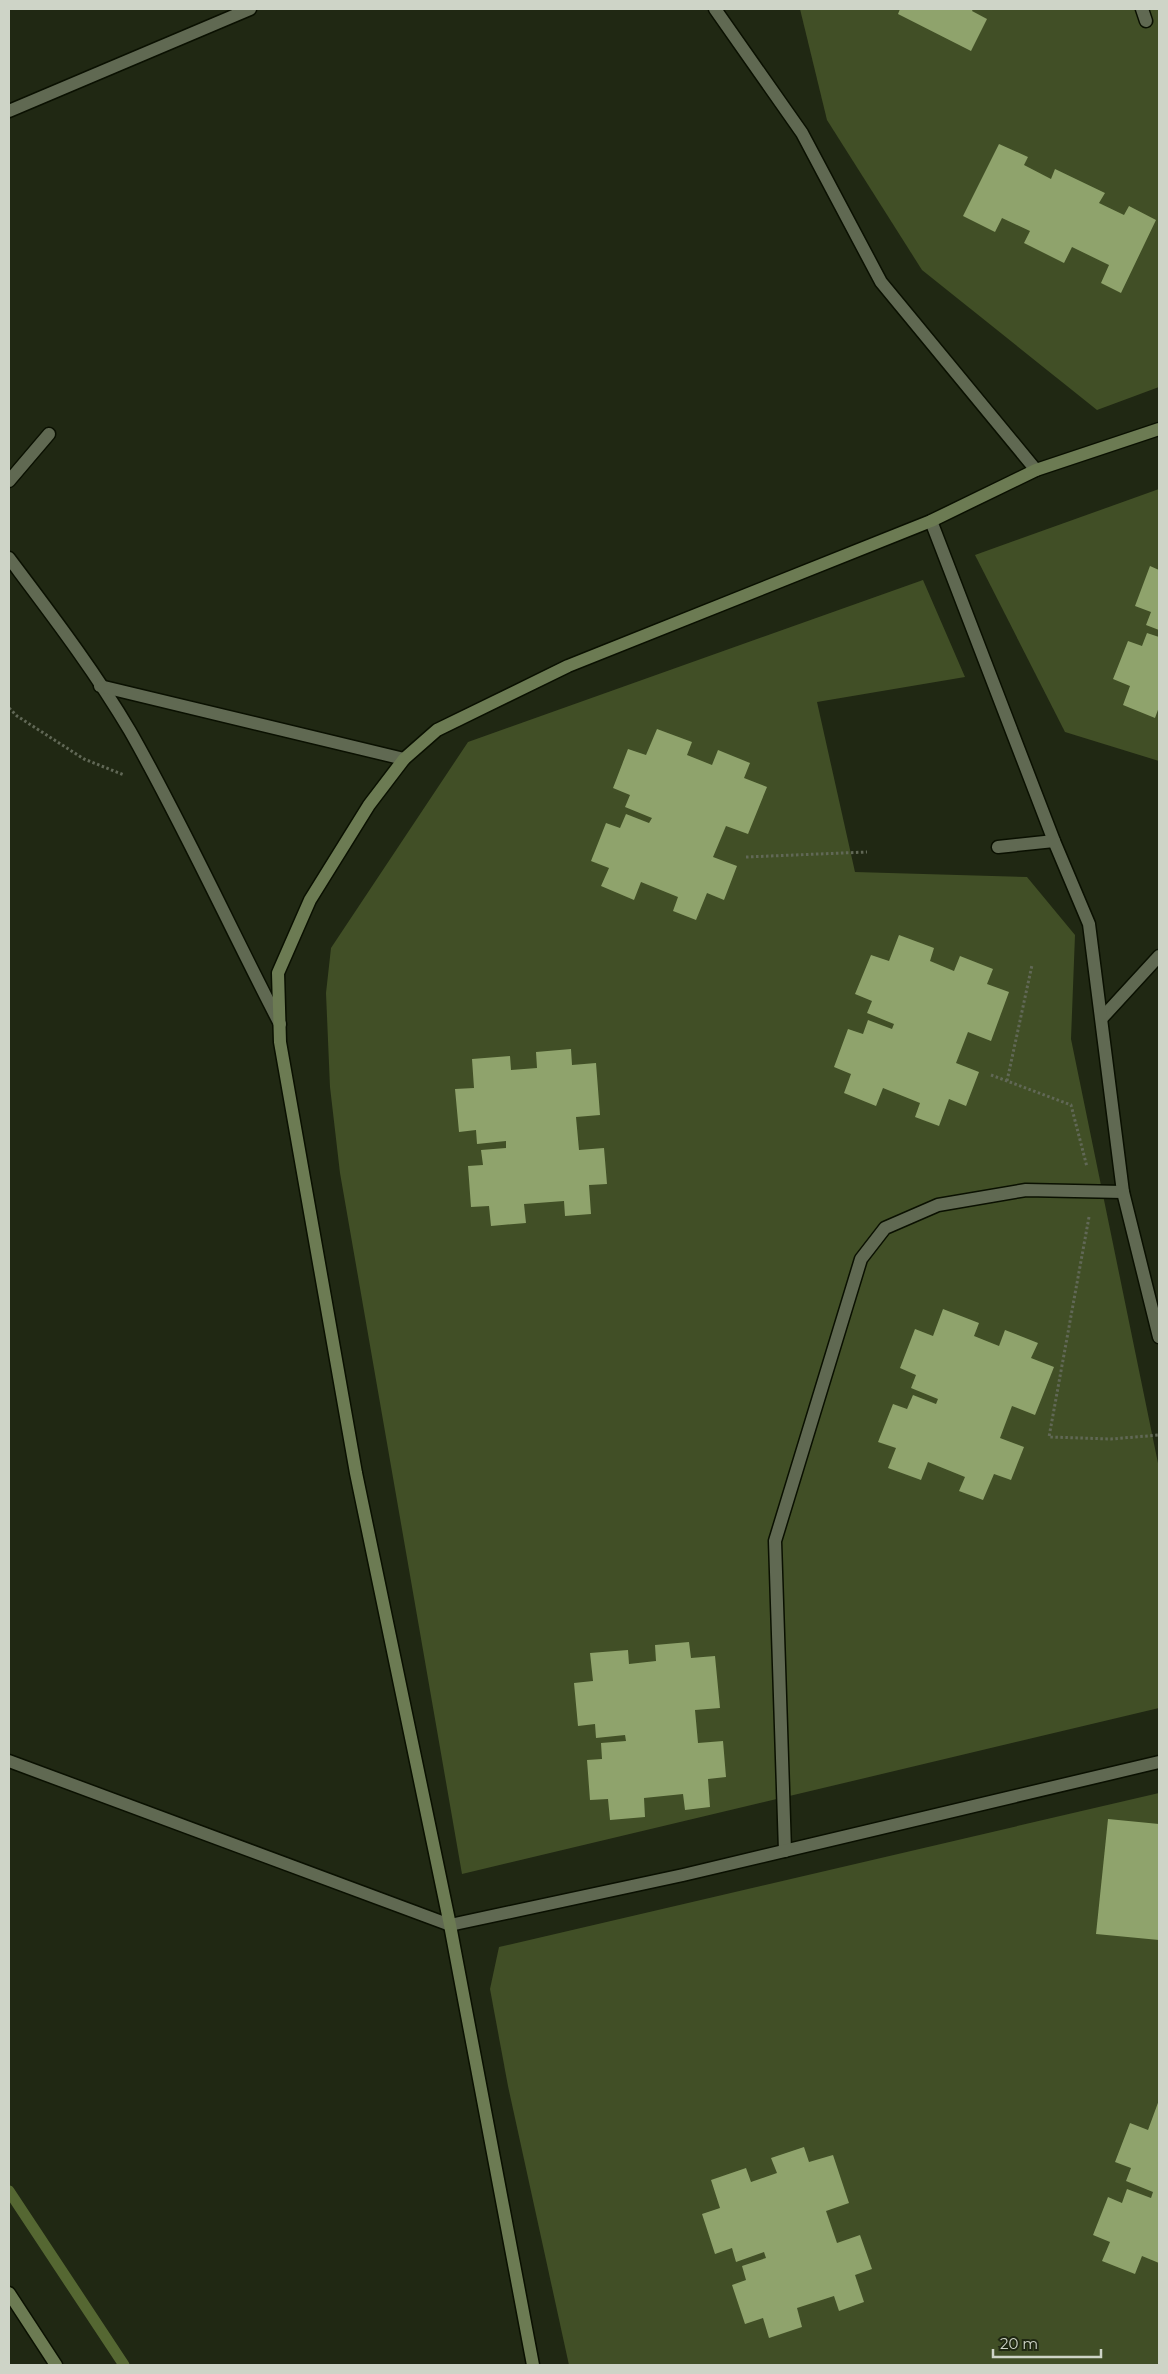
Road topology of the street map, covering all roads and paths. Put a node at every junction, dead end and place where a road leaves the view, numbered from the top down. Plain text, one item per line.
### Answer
1 (250, 9) edge
2 (715, 9) edge
3 (9, 111) edge
4 (1159, 429) edge
5 (50, 434) dead end
6 (1036, 470) junction
7 (9, 481) edge
8 (931, 521) junction
9 (9, 558) edge
10 (100, 686) junction
11 (9, 708) edge
12 (404, 759) junction
13 (160, 789) junction
14 (1054, 841) junction
15 (998, 847) dead end
16 (867, 852) dead end
17 (746, 857) dead end
18 (1159, 956) edge
19 (1032, 965) dead end
20 (1102, 1018) junction
21 (280, 1024) junction
22 (991, 1075) dead end
23 (1007, 1081) junction
24 (1094, 1192) junction
25 (1123, 1192) junction
26 (1159, 1337) edge
27 (1159, 1435) edge
28 (9, 1762) edge
29 (1159, 1762) edge
30 (785, 1851) junction
31 (450, 1925) junction
32 (9, 2293) edge
33 (56, 2365) edge
34 (533, 2365) edge

1 - 3 street
2 - 6 street
4 - 6 street
5 - 7 street
6 - 8 street
8 - 12 street
8 - 14 street
9 - 10 street
10 - 12 street
10 - 13 street
11 - 13 path
12 - 21 street
13 - 21 street
14 - 15 street
14 - 20 street
16 - 17 path
18 - 20 street
19 - 23 path
20 - 25 street
21 - 31 street
22 - 23 path
23 - 24 path
24 - 25 street
24 - 27 path
24 - 30 street
25 - 26 street
28 - 31 street
29 - 30 street
30 - 31 street
31 - 34 street
32 - 33 street

